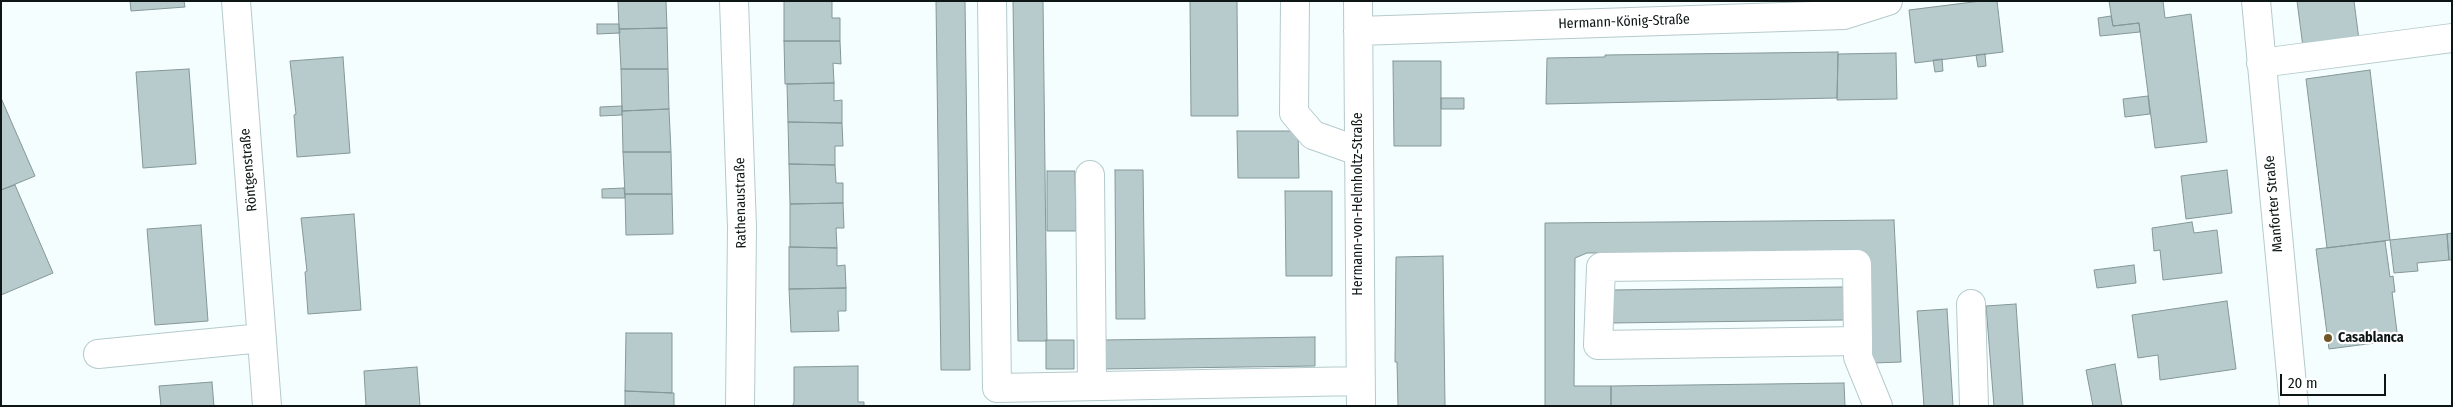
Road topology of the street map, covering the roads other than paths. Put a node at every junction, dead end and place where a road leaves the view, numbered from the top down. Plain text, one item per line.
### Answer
1 (236, 1) edge
2 (734, 1) edge
3 (992, 1) edge
4 (1295, 1) edge
5 (1358, 1) edge
6 (1888, 1) edge
7 (2256, 1) edge
8 (1720, 10) edge
9 (1358, 31) junction
10 (2452, 38) edge
11 (2261, 63) junction
12 (1358, 151) junction
13 (1090, 175) dead end
14 (1971, 304) dead end
15 (262, 338) junction
16 (1858, 341) junction
17 (98, 354) dead end
18 (1092, 386) junction
19 (1360, 394) edge
20 (267, 406) edge
21 (740, 406) edge
22 (1878, 406) edge
23 (1974, 406) edge
24 (2294, 406) edge

1 - 15 street, Röntgenstraße
2 - 21 street, Rathenaustraße
3 - 18 street
4 - 12 street
5 - 9 street, Hermann-von-Helmholtz-Straße
6 - 8 street, Hermann-König-Straße
7 - 11 street, Manforter Straße
8 - 9 street, Hermann-König-Straße
9 - 12 street, Hermann-von-Helmholtz-Straße
10 - 11 street
11 - 24 street, Manforter Straße
12 - 19 street, Hermann-von-Helmholtz-Straße
13 - 18 street
14 - 23 street
15 - 17 street
15 - 20 street, Röntgenstraße
16 - 16 street
16 - 22 street
18 - 19 street

